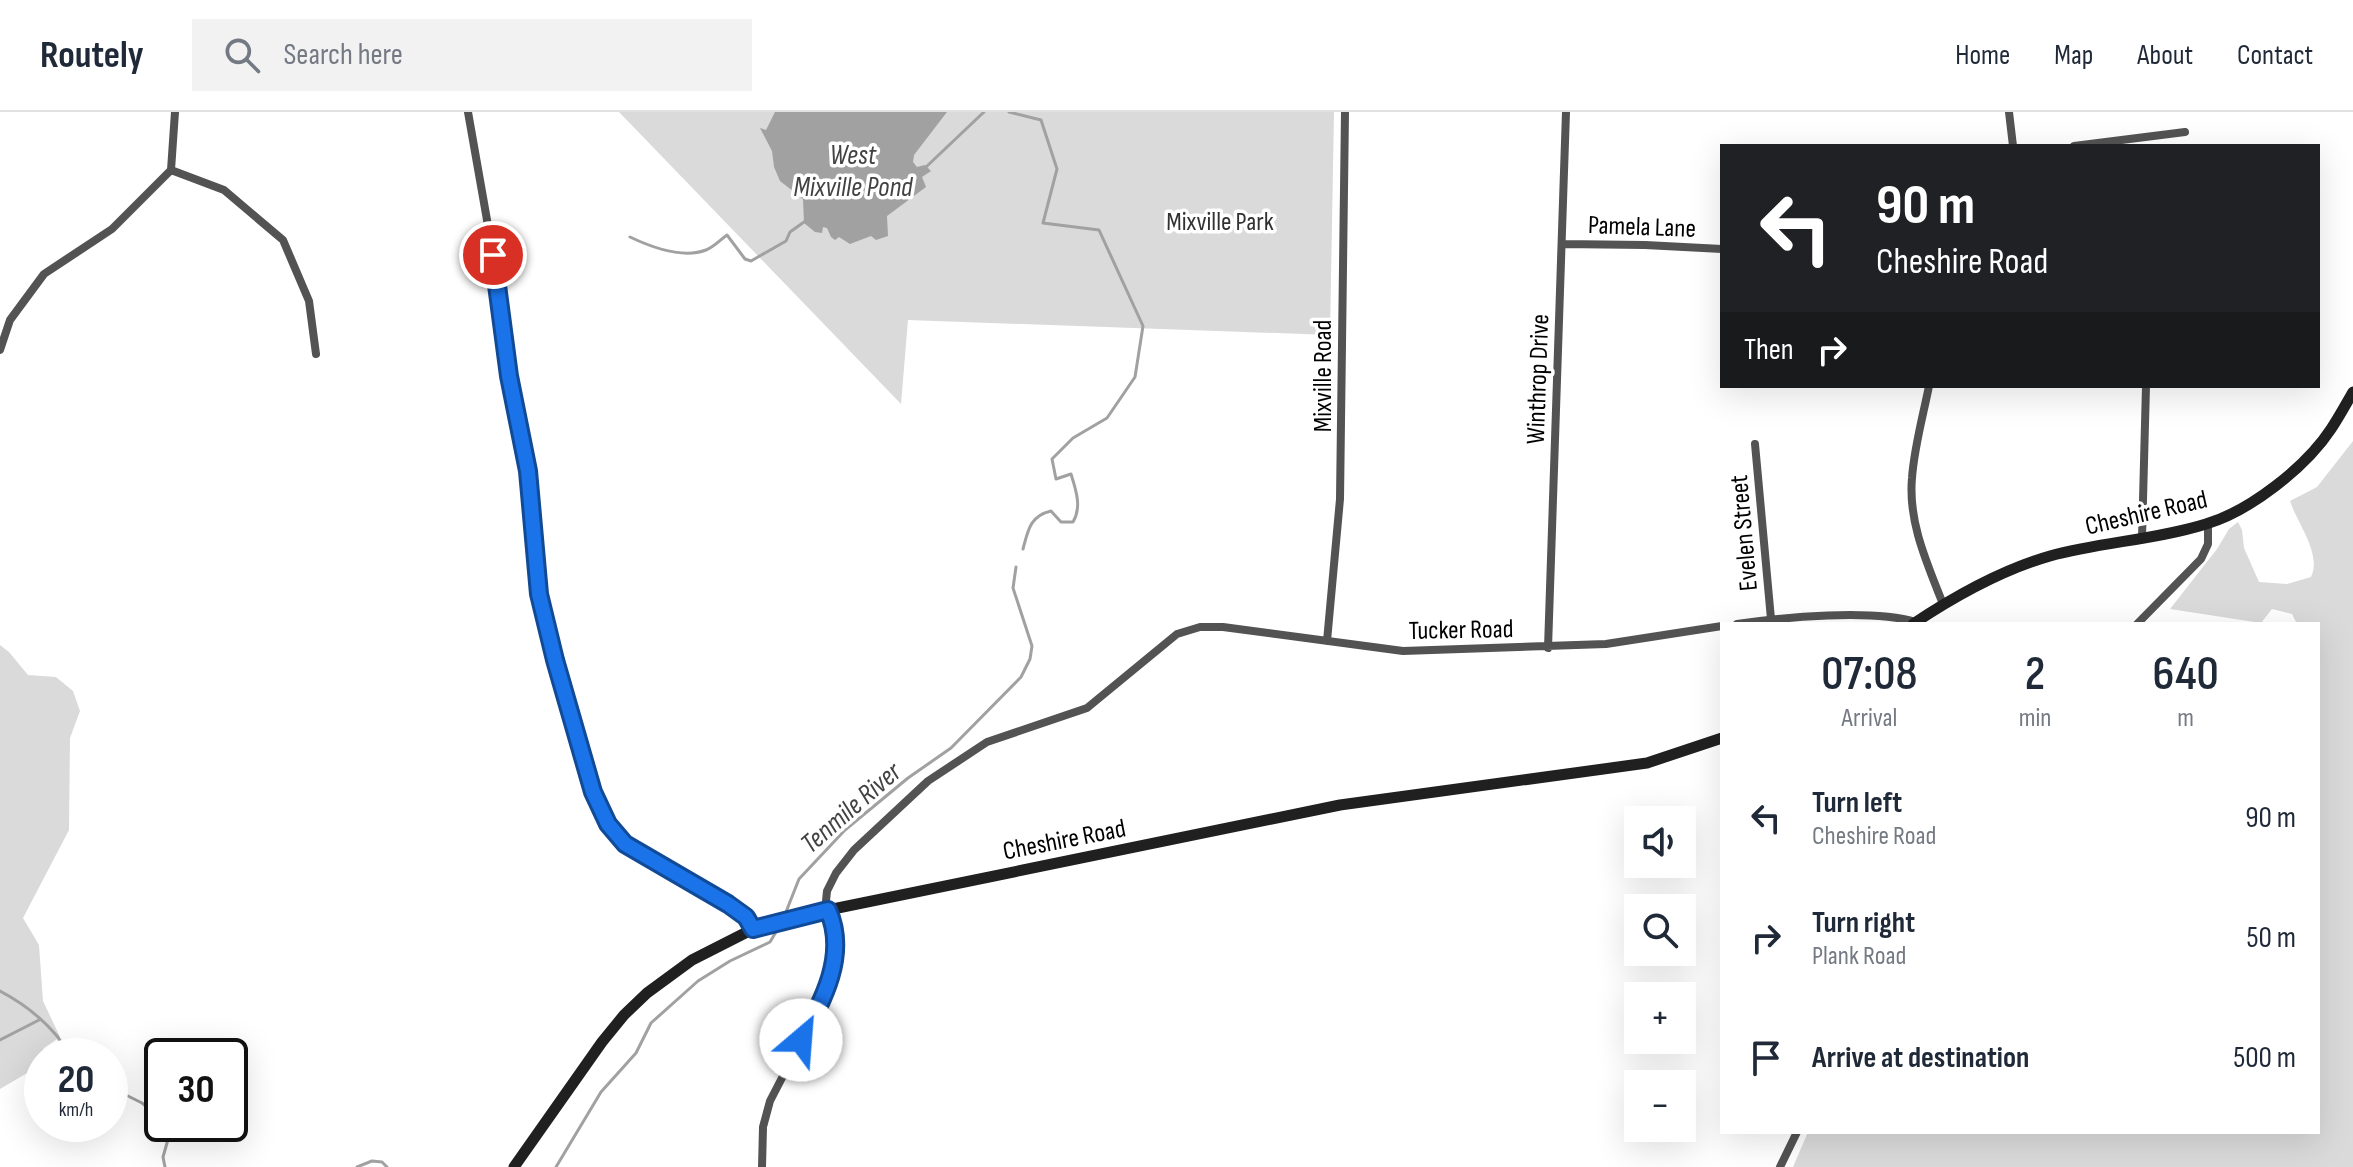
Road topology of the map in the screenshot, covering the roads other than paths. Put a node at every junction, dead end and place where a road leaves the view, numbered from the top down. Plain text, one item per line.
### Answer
1 (175, 112) edge
2 (468, 112) edge
3 (1345, 112) edge
4 (1566, 112) edge
5 (2009, 112) edge
6 (2185, 132) dead end
7 (2013, 144) edge
8 (2090, 144) edge
9 (171, 170) junction
10 (1562, 244) junction
11 (1720, 249) edge
12 (0, 350) edge
13 (316, 354) dead end
14 (1929, 388) edge
15 (2146, 388) edge
16 (2353, 392) edge
17 (1755, 444) dead end
18 (2208, 524) junction
19 (2142, 538) junction
20 (1943, 604) junction
21 (1771, 619) junction
22 (1751, 622) edge
23 (1912, 622) edge
24 (1916, 622) edge
25 (2139, 622) edge
26 (1720, 626) edge
27 (1327, 641) junction
28 (1548, 648) junction
29 (1720, 739) edge
30 (828, 910) junction
31 (753, 929) junction
32 (1796, 1134) edge
33 (514, 1167) edge
34 (762, 1167) edge
35 (1780, 1167) edge

1 - 9 street
2 - 31 street
3 - 27 street, Mixville Road
4 - 10 street, Winthrop Drive
5 - 7 street
6 - 8 street
9 - 12 street
9 - 13 street
10 - 11 street, Pamela Lane
10 - 28 street, Winthrop Drive
14 - 20 street
15 - 19 street
16 - 18 main road, Cheshire Road
17 - 21 street, Evelen Street
18 - 19 main road, Cheshire Road
18 - 25 street
19 - 20 main road, Cheshire Road
20 - 24 main road, Cheshire Road
21 - 22 street
21 - 23 street
26 - 28 street, Tucker Road
27 - 28 street, Tucker Road
27 - 30 street, Tucker Road
29 - 30 main road, Cheshire Road
30 - 31 main road, Cheshire Road
30 - 34 street
31 - 33 main road, Cheshire Road
32 - 35 street

